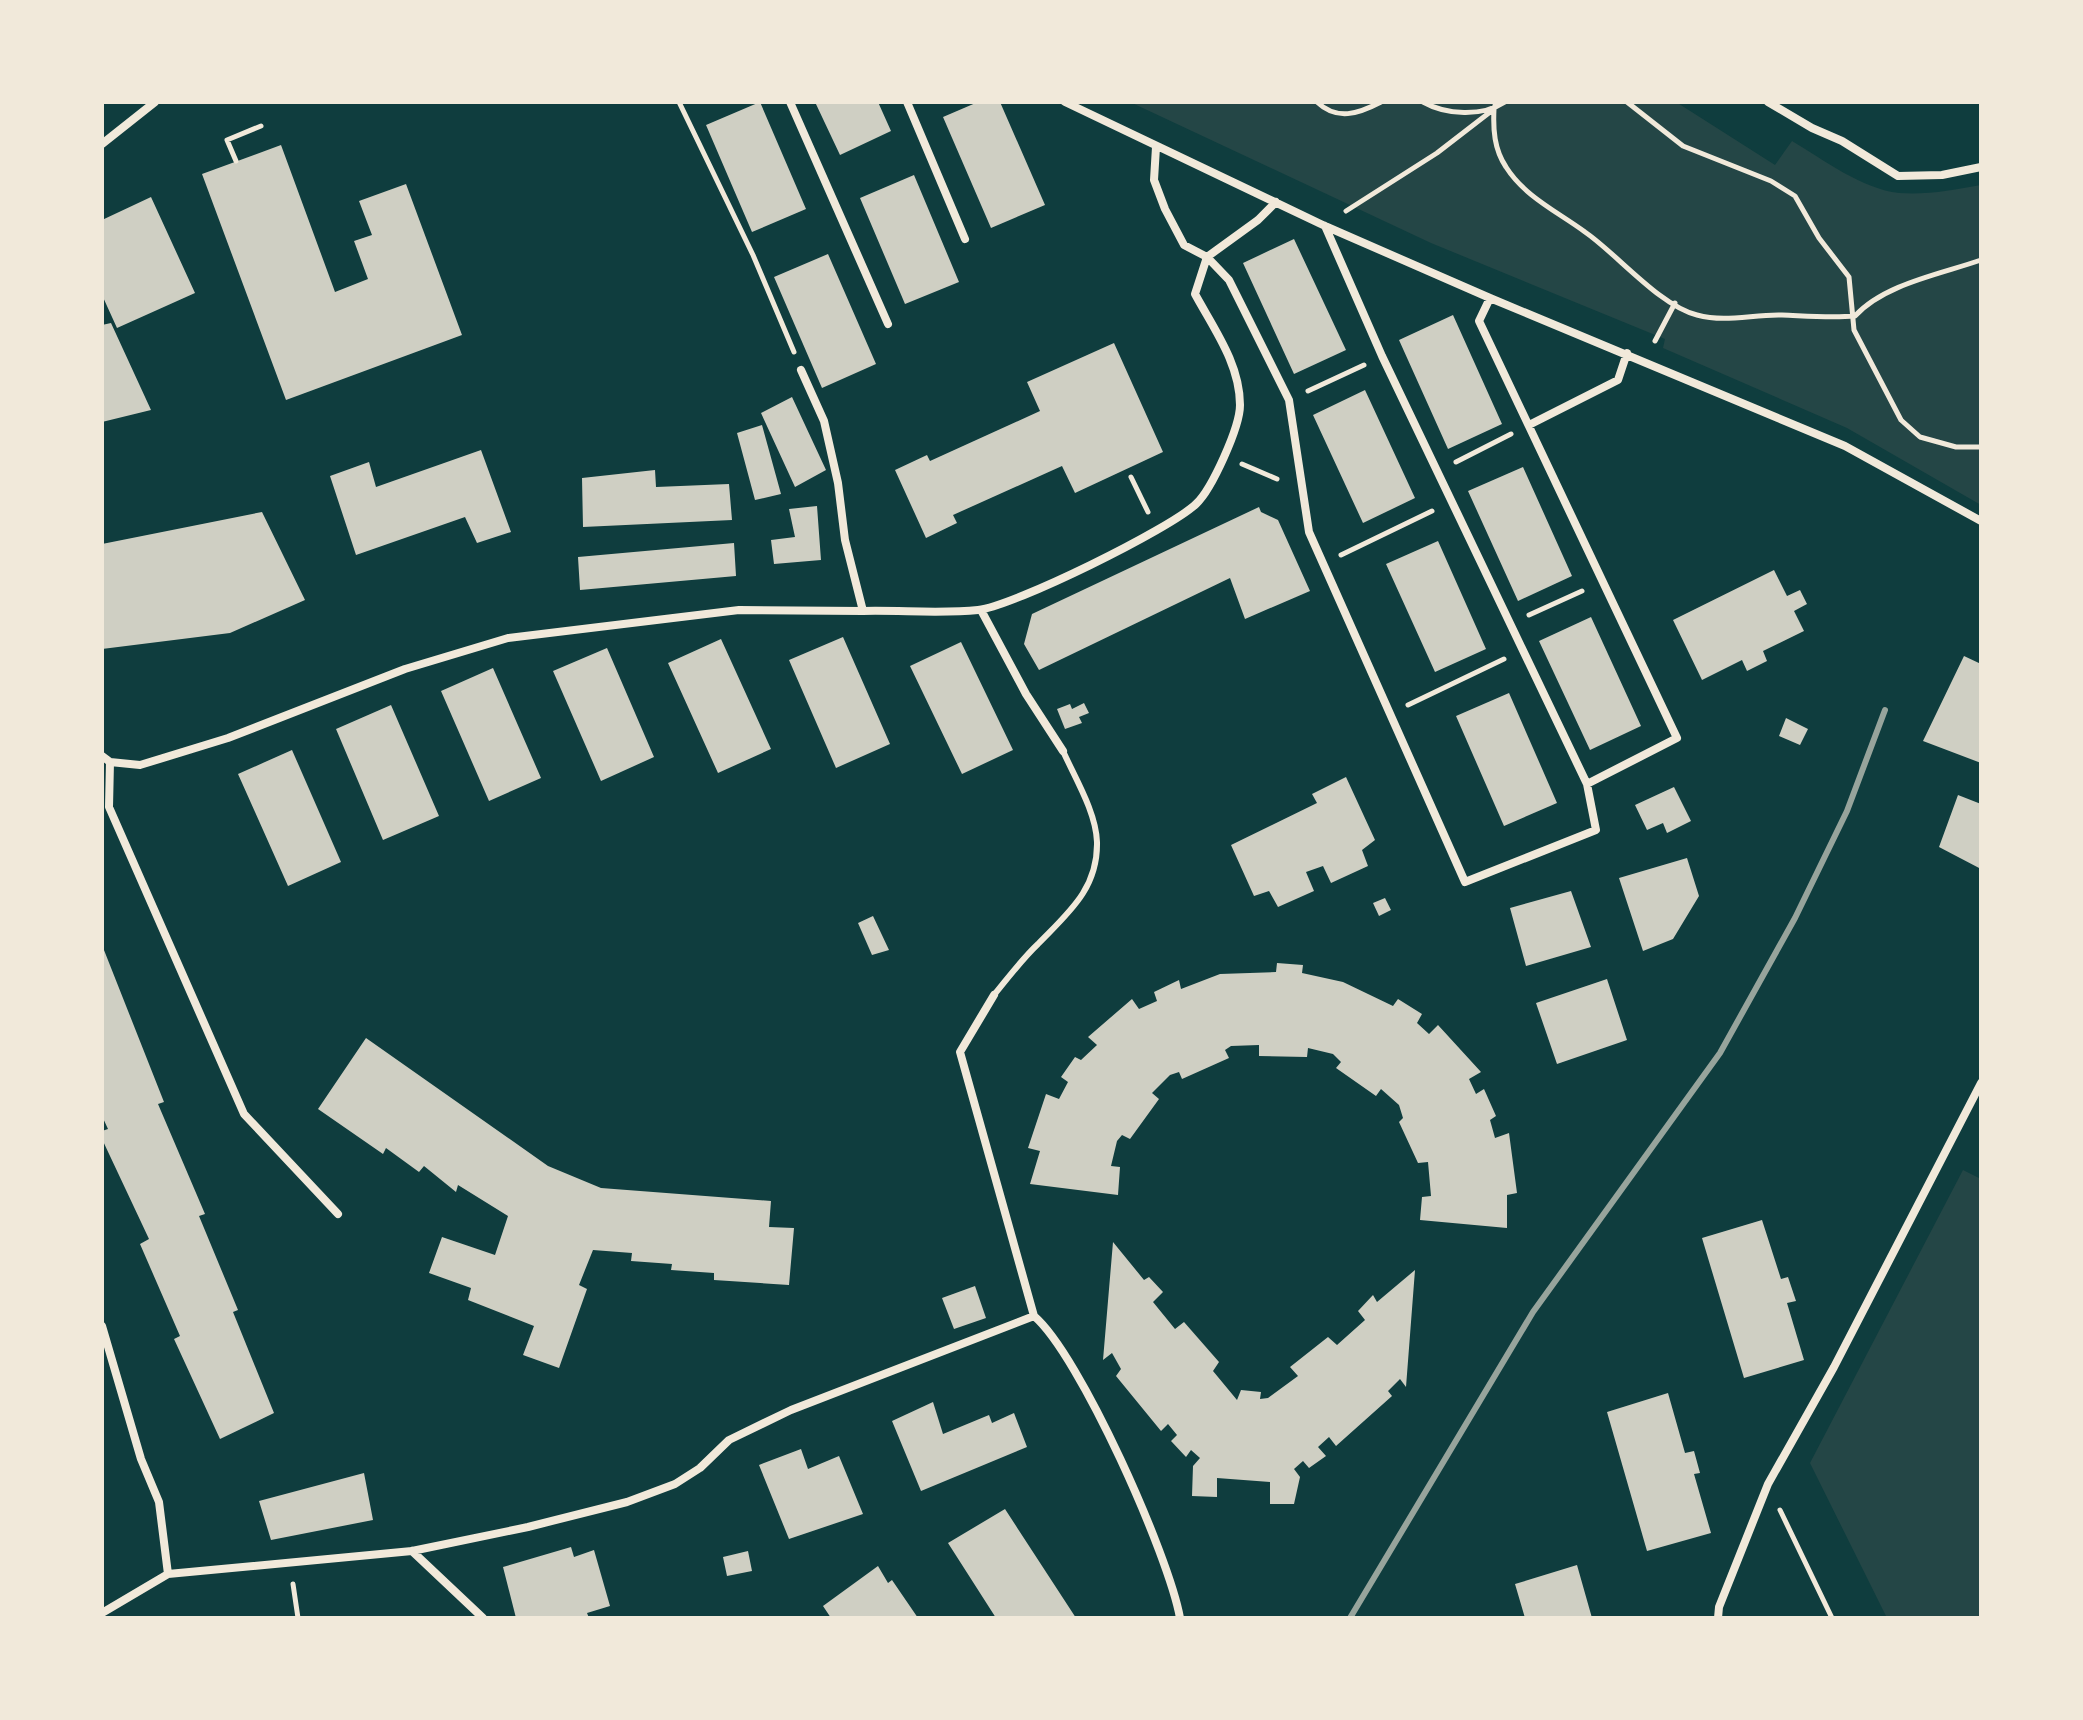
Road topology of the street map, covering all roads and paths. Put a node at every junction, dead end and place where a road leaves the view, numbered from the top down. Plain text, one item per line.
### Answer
1 (155, 102) edge
2 (679, 102) edge
3 (790, 102) edge
4 (907, 102) edge
5 (1065, 102) edge
6 (1317, 102) edge
7 (1381, 102) edge
8 (1423, 102) edge
9 (1505, 102) edge
10 (1627, 102) edge
11 (1768, 102) edge
12 (1495, 105) edge
13 (261, 126) dead end
14 (102, 144) edge
15 (1156, 147) junction
16 (236, 161) dead end
17 (1981, 167) edge
18 (1276, 202) junction
19 (1325, 226) junction
20 (965, 239) dead end
21 (1207, 257) junction
22 (1981, 260) edge
23 (1490, 298) junction
24 (1675, 303) junction
25 (1855, 316) junction
26 (888, 324) dead end
27 (1627, 353) junction
28 (1382, 356) junction
29 (1645, 361) junction
30 (801, 370) joint
31 (1289, 400) junction
32 (1529, 425) junction
33 (1981, 447) edge
34 (1223, 456) junction
35 (1437, 471) junction
36 (1131, 477) dead end
37 (1304, 490) junction
38 (1451, 501) junction
39 (1981, 521) edge
40 (1158, 531) junction
41 (1323, 564) junction
42 (1604, 580) junction
43 (981, 610) junction
44 (863, 611) junction
45 (1510, 624) junction
46 (1523, 649) junction
47 (1390, 714) junction
48 (1063, 751) joint
49 (106, 759) edge
50 (1587, 784) junction
51 (994, 995) joint
52 (1981, 1083) edge
53 (338, 1214) dead end
54 (1034, 1316) junction
55 (102, 1326) edge
56 (1768, 1484) junction
57 (412, 1551) junction
58 (290, 1563) junction
59 (168, 1574) junction
60 (102, 1613) edge
61 (298, 1618) edge
62 (483, 1618) edge
63 (1180, 1618) edge
64 (1718, 1618) edge
65 (1832, 1618) edge

1 - 14 street
2 - 30 path
3 - 26 street
4 - 20 street
5 - 15 street
6 - 7 path
8 - 12 path
9 - 12 path
10 - 25 path
11 - 17 street
12 - 19 path
12 - 24 path
13 - 16 path
15 - 18 street
15 - 21 street
18 - 19 street
18 - 21 street
19 - 23 street
19 - 28 street
21 - 31 street
21 - 34 street
22 - 25 path
23 - 27 street
23 - 32 street
24 - 25 path
24 - 29 path
25 - 33 path
27 - 29 street
27 - 32 street
28 - 31 path
28 - 35 street
29 - 39 street
30 - 44 street
31 - 37 street
32 - 35 path
32 - 42 street
34 - 37 path
34 - 40 street
35 - 38 street
36 - 40 path
37 - 41 street
38 - 41 path
38 - 45 street
40 - 43 street
41 - 47 street
42 - 45 path
42 - 50 street
43 - 44 street
43 - 48 street
44 - 49 street
45 - 46 street
46 - 47 path
46 - 50 street
47 - 50 street
48 - 51 lane
49 - 53 street
51 - 54 street
52 - 56 street
54 - 57 street
54 - 63 street
55 - 59 street
56 - 64 street
56 - 65 path
57 - 58 street
57 - 62 street
58 - 59 street
58 - 61 path
59 - 60 street

